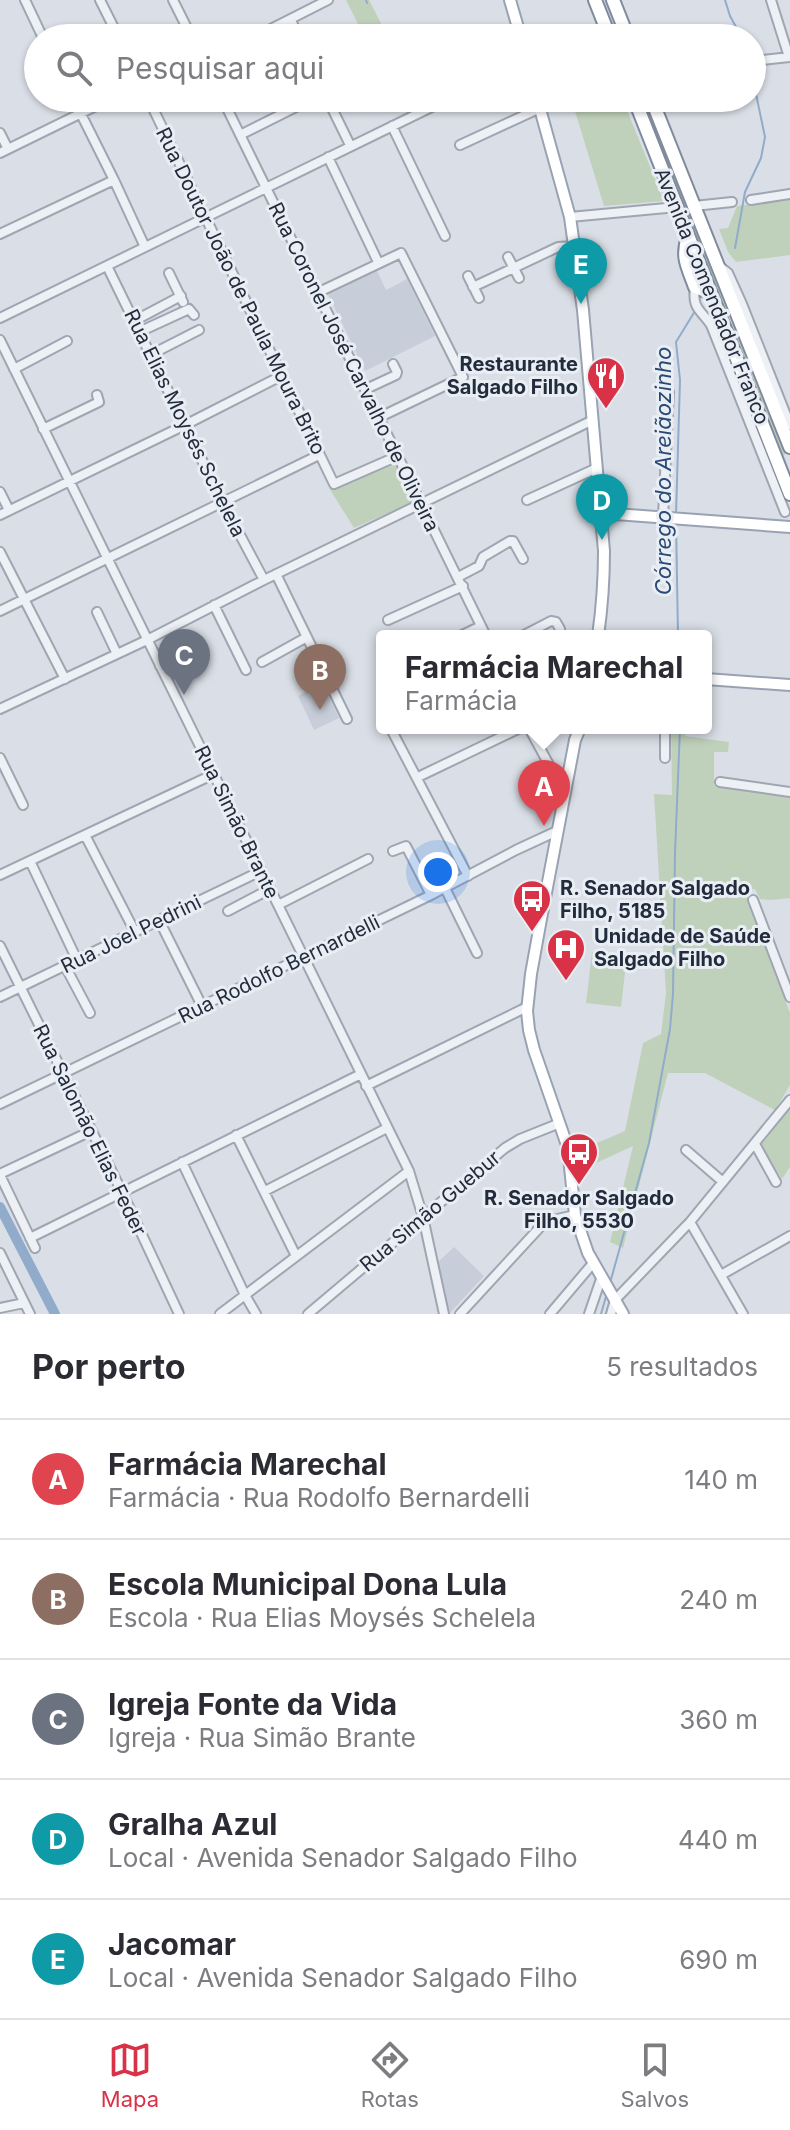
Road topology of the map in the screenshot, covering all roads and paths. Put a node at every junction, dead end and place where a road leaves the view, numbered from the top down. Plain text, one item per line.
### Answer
1 (25, 0) edge
2 (100, 0) edge
3 (173, 0) edge
4 (328, 0) edge
5 (510, 0) edge
6 (595, 0) edge
7 (613, 0) edge
8 (771, 0) edge
9 (291, 20) junction
10 (36, 24) edge
11 (112, 24) edge
12 (185, 24) edge
13 (283, 24) edge
14 (293, 24) edge
15 (517, 24) edge
16 (604, 24) edge
17 (622, 24) edge
18 (790, 57) edge
19 (766, 60) edge
20 (155, 112) edge
21 (229, 112) edge
22 (286, 112) edge
23 (334, 112) edge
24 (421, 112) edge
25 (521, 112) edge
26 (541, 112) edge
27 (647, 112) edge
28 (649, 112) edge
29 (80, 113) joint
30 (392, 126) junction
31 (0, 133) edge
32 (240, 135) junction
33 (350, 145) junction
34 (460, 145) dead end
35 (4, 151) edge
36 (328, 157) junction
37 (114, 180) junction
38 (265, 188) junction
39 (790, 194) edge
40 (751, 200) dead end
41 (732, 202) dead end
42 (694, 206) junction
43 (677, 207) junction
44 (205, 217) junction
45 (570, 217) junction
46 (0, 234) edge
47 (445, 236) dead end
48 (688, 237) junction
49 (574, 246) junction
50 (145, 247) junction
51 (508, 257) dead end
52 (378, 262) junction
53 (107, 266) junction
54 (718, 266) junction
55 (514, 268) junction
56 (169, 273) dead end
57 (468, 276) dead end
58 (519, 278) dead end
59 (473, 287) junction
60 (695, 287) junction
61 (319, 292) junction
62 (711, 293) junction
63 (479, 298) dead end
64 (194, 315) dead end
65 (0, 318) edge
66 (739, 318) junction
67 (134, 321) junction
68 (723, 323) junction
69 (199, 330) dead end
70 (139, 332) junction
71 (0, 340) edge
72 (67, 341) dead end
73 (150, 355) junction
74 (393, 364) dead end
75 (14, 369) junction
76 (281, 376) junction
77 (366, 389) junction
78 (669, 392) dead end
79 (97, 395) dead end
80 (380, 417) junction
81 (593, 420) junction
82 (185, 425) junction
83 (790, 425) edge
84 (43, 429) junction
85 (790, 447) edge
86 (319, 455) junction
87 (398, 456) junction
88 (776, 457) junction
89 (790, 458) edge
90 (597, 468) junction
91 (68, 480) junction
92 (0, 492) edge
93 (790, 494) edge
94 (527, 500) dead end
95 (223, 503) junction
96 (422, 503) junction
97 (4, 512) edge
98 (785, 512) dead end
99 (602, 513) junction
100 (671, 518) junction
101 (790, 527) edge
102 (0, 552) edge
103 (106, 559) junction
104 (523, 559) dead end
105 (276, 574) junction
106 (264, 580) junction
107 (460, 581) junction
108 (25, 599) junction
109 (214, 605) junction
110 (0, 611) edge
111 (97, 612) dead end
112 (388, 620) dead end
113 (481, 626) junction
114 (560, 629) dead end
115 (473, 630) edge
116 (483, 630) edge
117 (535, 630) edge
118 (596, 630) edge
119 (307, 637) junction
120 (147, 640) junction
121 (196, 640) dead end
122 (117, 654) junction
123 (262, 662) dead end
124 (160, 666) junction
125 (246, 670) dead end
126 (65, 679) junction
127 (712, 679) edge
128 (790, 685) edge
129 (0, 709) edge
130 (347, 719) dead end
131 (394, 734) edge
132 (508, 734) edge
133 (532, 734) edge
134 (576, 734) edge
135 (665, 734) edge
136 (0, 758) edge
137 (665, 758) dead end
138 (214, 774) junction
139 (418, 777) junction
140 (720, 782) dead end
141 (790, 792) edge
142 (565, 794) junction
143 (23, 805) dead end
144 (557, 831) junction
145 (85, 835) junction
146 (393, 851) dead end
147 (368, 859) dead end
148 (30, 861) junction
149 (261, 871) junction
150 (0, 875) edge
151 (468, 876) junction
152 (445, 888) junction
153 (270, 889) junction
154 (431, 895) junction
155 (753, 900) dead end
156 (278, 905) junction
157 (228, 911) dead end
158 (159, 920) junction
159 (135, 932) junction
160 (0, 946) edge
161 (477, 953) dead end
162 (303, 957) junction
163 (77, 960) junction
164 (65, 966) junction
165 (20, 987) junction
166 (0, 997) edge
167 (790, 997) edge
168 (202, 1006) junction
169 (527, 1007) junction
170 (90, 1013) dead end
171 (62, 1074) junction
172 (361, 1074) junction
173 (366, 1086) junction
174 (790, 1100) edge
175 (0, 1104) edge
176 (560, 1123) junction
177 (387, 1128) junction
178 (91, 1131) junction
179 (236, 1135) junction
180 (755, 1144) junction
181 (686, 1150) dead end
182 (182, 1162) junction
183 (409, 1171) junction
184 (0, 1174) edge
185 (723, 1182) junction
186 (776, 1182) dead end
187 (265, 1191) junction
188 (122, 1192) junction
189 (575, 1215) junction
190 (423, 1217) junction
191 (690, 1222) junction
192 (790, 1236) edge
193 (30, 1238) junction
194 (35, 1248) dead end
195 (0, 1253) edge
196 (296, 1256) junction
197 (594, 1262) junction
198 (721, 1275) junction
199 (609, 1288) junction
200 (245, 1295) junction
201 (24, 1303) junction
202 (0, 1308) edge
203 (30, 1314) edge
204 (179, 1314) edge
205 (220, 1314) edge
206 (256, 1314) edge
207 (308, 1314) edge
208 (444, 1314) edge
209 (460, 1314) edge
210 (550, 1314) edge
211 (589, 1314) edge
212 (611, 1314) edge
213 (623, 1314) edge
214 (743, 1314) edge

1 - 10 street
2 - 11 street
3 - 12 street
4 - 9 street
5 - 15 main road
6 - 16 highway
7 - 17 highway
8 - 18 street
9 - 13 street
9 - 14 street
18 - 19 street
20 - 44 street, Rua Doutor João de Paula Moura Brito
21 - 32 street, Rua Coronel José Carvalho de Oliveira
22 - 32 street
23 - 33 street
24 - 30 street
25 - 34 street
26 - 45 main road
27 - 43 highway, Avenida Comendador Franco
28 - 42 highway, Avenida Comendador Franco
29 - 35 street
29 - 37 street
30 - 33 street
30 - 47 street
31 - 35 street
32 - 38 street, Rua Coronel José Carvalho de Oliveira
33 - 36 street
36 - 38 street
36 - 52 street
37 - 46 street
37 - 50 street
38 - 44 street
38 - 61 street, Rua Coronel José Carvalho de Oliveira
39 - 40 street
41 - 42 street
42 - 54 highway, Avenida Comendador Franco
43 - 45 street
43 - 48 highway, Avenida Comendador Franco
44 - 50 street
44 - 76 street, Rua Doutor João de Paula Moura Brito
45 - 49 main road
48 - 60 highway
48 - 62 highway, Avenida Comendador Franco
49 - 55 street
49 - 81 main road
50 - 53 street
51 - 55 street
52 - 61 street
52 - 80 street
53 - 65 street
53 - 67 street, Rua Elias Moysés Schelela
54 - 66 highway, Avenida Comendador Franco
54 - 83 street, Avenida Comendador Franco
55 - 58 street
55 - 59 street
56 - 67 street
57 - 59 street
59 - 63 street
60 - 62 highway
60 - 98 street, Avenida Comendador Franco
61 - 77 street, Rua Coronel José Carvalho de Oliveira
62 - 68 highway, Avenida Comendador Franco
64 - 70 street
66 - 68 highway
66 - 85 highway, Avenida Comendador Franco
67 - 70 street, Rua Elias Moysés Schelela
68 - 88 highway, Avenida Comendador Franco
69 - 73 street
70 - 73 street, Rua Elias Moysés Schelela
71 - 75 street, Rua Simão Brante
72 - 75 street
73 - 82 street, Rua Elias Moysés Schelela
74 - 77 street
75 - 84 street, Rua Simão Brante
76 - 82 street
76 - 86 street, Rua Doutor João de Paula Moura Brito
77 - 80 street, Rua Coronel José Carvalho de Oliveira
78 - 100 street
79 - 84 street
80 - 87 street, Rua Coronel José Carvalho de Oliveira
81 - 90 main road
81 - 96 street
82 - 91 street
82 - 95 street, Rua Elias Moysés Schelela
84 - 91 street, Rua Simão Brante
86 - 87 street, Rua Doutor João de Paula Moura Brito
86 - 95 street
87 - 96 street, Rua Coronel José Carvalho de Oliveira
88 - 89 highway
88 - 93 highway, Avenida Comendador Franco
90 - 94 street
90 - 99 main road
91 - 97 street
91 - 103 street, Rua Simão Brante
92 - 97 street
95 - 103 street
95 - 106 street, Rua Elias Moysés Schelela
96 - 105 street
96 - 107 street, Rua Coronel José Carvalho de Oliveira
99 - 100 main road
99 - 118 main road
100 - 101 main road
102 - 108 street
103 - 108 street
103 - 120 street, Rua Simão Brante
104 - 107 street
105 - 106 street
105 - 119 street
106 - 109 street
107 - 112 street
107 - 113 street, Rua Coronel José Carvalho de Oliveira
108 - 110 street
108 - 126 street
109 - 120 street
109 - 125 street
111 - 122 street
113 - 115 street
113 - 116 street, Rua Coronel José Carvalho de Oliveira
114 - 117 street
119 - 123 street
119 - 130 street
120 - 122 street
120 - 124 street, Rua Simão Brante
121 - 124 street
122 - 126 street
124 - 138 street, Rua Simão Brante
126 - 129 street
127 - 128 main road
131 - 139 street
132 - 139 street
133 - 142 street
134 - 142 main road
135 - 137 street
136 - 143 street
138 - 145 street
138 - 149 street, Rua Simão Brante
139 - 151 street
140 - 141 street
142 - 144 main road
144 - 151 street, Rua Rodolfo Bernardelli
144 - 169 main road
145 - 148 street
145 - 159 street
146 - 154 street
147 - 156 street
148 - 150 street
148 - 163 street
149 - 153 street, Rua Simão Brante
149 - 158 street, Rua Joel Pedrini
151 - 152 street, Rua Rodolfo Bernardelli
152 - 154 street, Rua Rodolfo Bernardelli
152 - 161 street
153 - 156 street, Rua Simão Brante
153 - 157 street
154 - 162 street, Rua Rodolfo Bernardelli
155 - 167 street
156 - 162 street, Rua Simão Brante
158 - 159 street, Rua Joel Pedrini
158 - 168 street
159 - 163 street, Rua Joel Pedrini
160 - 165 street, Rua Salomão Elias Feder
162 - 168 street, Rua Rodolfo Bernardelli
162 - 172 street, Rua Simão Brante
163 - 164 street, Rua Joel Pedrini
164 - 165 street, Rua Joel Pedrini
164 - 170 street
165 - 166 street, Rua Joel Pedrini
165 - 171 street, Rua Salomão Elias Feder
168 - 171 street, Rua Rodolfo Bernardelli
169 - 173 street
169 - 176 main road
171 - 175 street, Rua Rodolfo Bernardelli
171 - 178 street, Rua Salomão Elias Feder
172 - 173 street, Rua Simão Brante
172 - 179 street
173 - 177 street, Rua Simão Brante
174 - 180 street
176 - 189 main road
176 - 190 street, Rua Simão Guebur
177 - 183 street, Rua Simão Brante
177 - 187 street
178 - 184 street
178 - 188 street, Rua Salomão Elias Feder
179 - 182 street
179 - 187 street
180 - 185 street
180 - 186 street
181 - 185 street
182 - 188 street
182 - 200 street
183 - 190 street, Rua Simão Brante
183 - 196 street
184 - 193 street
185 - 191 street
187 - 196 street
188 - 193 street
188 - 204 street, Rua Salomão Elias Feder
189 - 197 main road
189 - 209 street
190 - 207 street, Rua Simão Guebur
190 - 208 street, Rua Simão Brante
191 - 198 street
191 - 199 street
192 - 198 street
193 - 194 street
195 - 201 street
196 - 200 street
197 - 199 main road
197 - 210 street
198 - 214 street
199 - 211 street
199 - 212 street
199 - 213 main road
200 - 205 street
200 - 206 street
201 - 202 street
201 - 203 street

